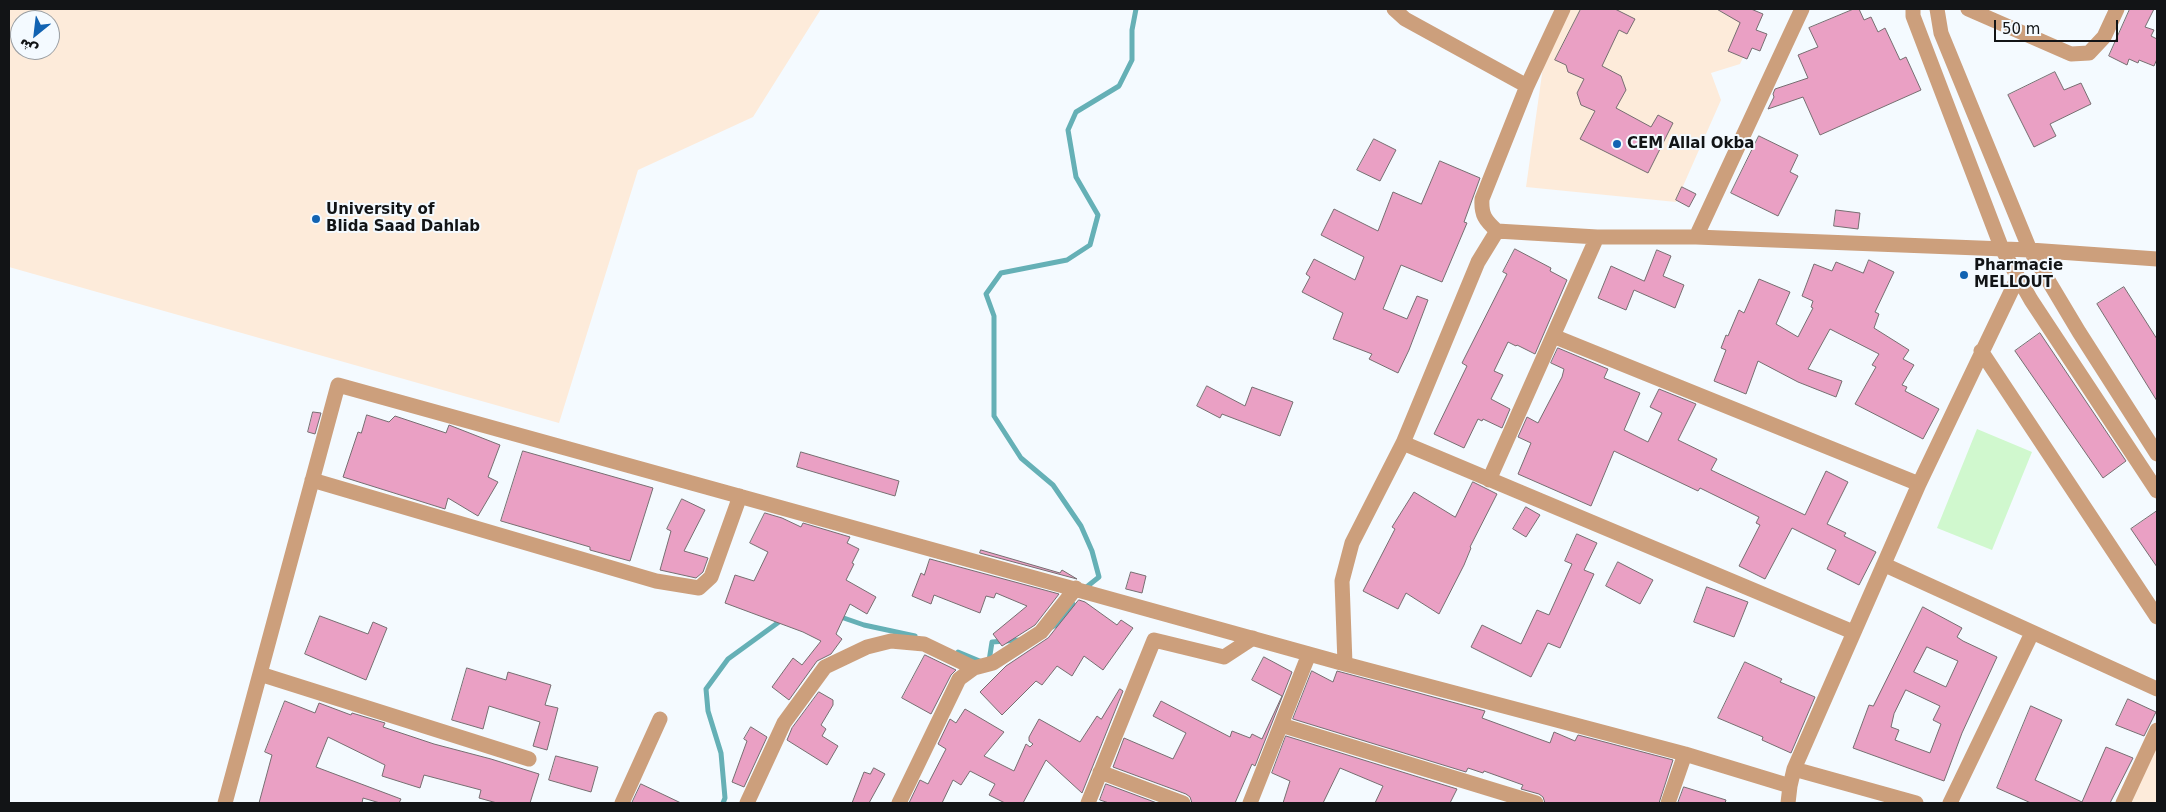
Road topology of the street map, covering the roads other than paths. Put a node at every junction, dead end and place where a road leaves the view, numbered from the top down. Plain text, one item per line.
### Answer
1 (1394, 9) edge
2 (1562, 9) edge
3 (1802, 9) edge
4 (1914, 9) edge
5 (1937, 9) edge
6 (1968, 9) edge
7 (2117, 9) edge
8 (1527, 86) junction
9 (1497, 231) junction
10 (1597, 237) junction
11 (1696, 237) junction
12 (2002, 250) junction
13 (2030, 250) junction
14 (2157, 258) edge
15 (2018, 277) junction
16 (1553, 336) junction
17 (1981, 351) junction
18 (1403, 443) junction
19 (2157, 454) edge
20 (312, 480) junction
21 (1488, 480) junction
22 (1919, 484) junction
23 (2157, 491) edge
24 (740, 496) junction
25 (1885, 565) junction
26 (1076, 588) junction
27 (2157, 617) edge
28 (1853, 632) junction
29 (2032, 633) junction
30 (1253, 638) junction
31 (1309, 654) junction
32 (1345, 664) junction
33 (974, 668) junction
34 (260, 674) junction
35 (2157, 689) edge
36 (660, 719) dead end
37 (1281, 725) junction
38 (2157, 730) edge
39 (1685, 754) junction
40 (529, 759) dead end
41 (1794, 769) junction
42 (1100, 772) junction
43 (1790, 786) junction
44 (225, 803) edge
45 (622, 803) edge
46 (747, 803) edge
47 (898, 803) edge
48 (1088, 803) edge
49 (1183, 803) edge
50 (1250, 803) edge
51 (1536, 803) edge
52 (1668, 803) edge
53 (1788, 803) edge
54 (1916, 803) edge
55 (1950, 803) edge
56 (2123, 803) edge

1 - 8 street
2 - 8 street
3 - 11 street
4 - 12 street
5 - 13 street
6 - 7 street
8 - 9 street
9 - 10 street
9 - 18 street
10 - 11 street
10 - 16 street
11 - 12 street
12 - 13 street
12 - 15 street
13 - 14 street
13 - 19 street
15 - 17 street
15 - 23 street
16 - 21 street
16 - 22 street
17 - 22 street
17 - 27 street
18 - 21 street
18 - 32 street
20 - 24 street
20 - 24 street
20 - 34 street
21 - 28 street
22 - 25 street
24 - 26 street
25 - 28 street
25 - 29 street
26 - 30 street
26 - 33 street
28 - 41 street
29 - 35 street
29 - 55 street
30 - 31 street
30 - 42 street
31 - 32 street
31 - 37 street
32 - 39 street
33 - 46 street
33 - 47 street
34 - 40 street
34 - 44 street
36 - 45 street
37 - 50 street
37 - 51 street
38 - 56 street
39 - 43 street
39 - 52 street
41 - 43 street
41 - 54 street
42 - 48 street
42 - 49 street
43 - 53 street

